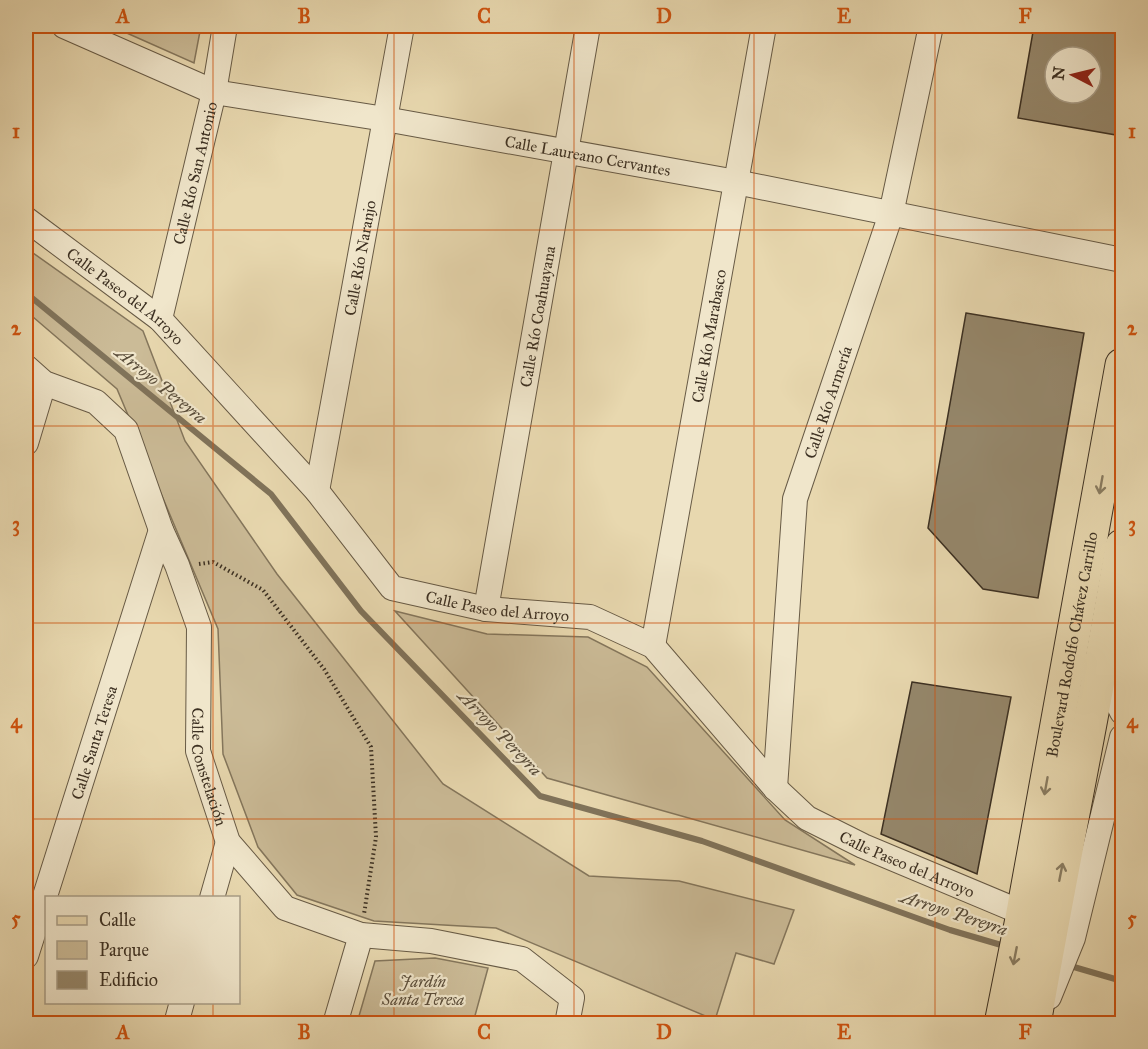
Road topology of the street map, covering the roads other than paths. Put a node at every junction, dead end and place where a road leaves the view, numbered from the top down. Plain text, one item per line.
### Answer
1 (64, 26) edge
2 (225, 26) edge
3 (402, 26) edge
4 (588, 26) edge
5 (764, 26) edge
6 (931, 26) edge
7 (214, 93) junction
8 (385, 119) junction
9 (566, 153) junction
10 (736, 182) junction
11 (891, 214) junction
12 (26, 219) edge
13 (1122, 260) edge
14 (160, 319) junction
15 (1122, 365) edge
16 (26, 367) edge
17 (44, 384) junction
18 (26, 443) edge
19 (317, 491) junction
20 (161, 530) junction
21 (1122, 546) edge
22 (486, 609) junction
23 (653, 646) junction
24 (1068, 666) junction
25 (1112, 673) edge
26 (1122, 712) edge
27 (1122, 737) edge
28 (775, 788) junction
29 (228, 842) junction
30 (212, 896) edge
31 (38, 907) edge
32 (1042, 926) junction
33 (361, 936) junction
34 (26, 956) edge
35 (181, 1004) edge
36 (1039, 1014) edge
37 (176, 1023) edge
38 (335, 1023) edge
39 (567, 1023) edge
40 (1001, 1023) edge

1 - 7 street, Calle Laureano Cervantes
2 - 7 street, Calle Río San Antonio
3 - 8 street, Calle Río Naranjo
4 - 9 street, Calle Río Coahuayana
5 - 10 street, Calle Río Marabasco
6 - 11 street, Calle Río Armería
7 - 8 street, Calle Laureano Cervantes
7 - 14 street, Calle Río San Antonio
8 - 9 street, Calle Laureano Cervantes
8 - 19 street, Calle Río Naranjo
9 - 10 street, Calle Laureano Cervantes
9 - 22 street, Calle Río Coahuayana
10 - 11 street, Calle Laureano Cervantes
10 - 23 street, Calle Río Marabasco
11 - 13 street, Calle Laureano Cervantes
11 - 28 street, Calle Río Armería
12 - 14 street, Calle Paseo del Arroyo
14 - 19 street, Calle Paseo del Arroyo
15 -> 24 main road, Boulevard Rodolfo Chávez Carrillo
16 - 17 street, Calle Constelación
17 - 18 street
17 - 20 street, Calle Constelación
19 - 22 street, Calle Paseo del Arroyo
20 - 29 street, Calle Constelación
20 - 31 street, Calle Santa Teresa
21 - 25 main road, Boulevard Rodolfo Chávez Carrillo
22 - 23 street, Calle Paseo del Arroyo
23 - 28 street, Calle Paseo del Arroyo
24 - 25 street
24 -> 32 main road, Boulevard Rodolfo Chávez Carrillo
25 - 26 street
32 -> 25 main road, Boulevard Rodolfo Chávez Carrillo
27 - 32 street
28 - 32 street, Calle Paseo del Arroyo
29 - 30 street
29 - 33 street, Calle Constelación
31 - 34 street, Calle Santa Teresa
32 - 36 main road
32 -> 40 main road
33 - 38 street
33 - 39 street, Calle Constelación
35 - 37 street

